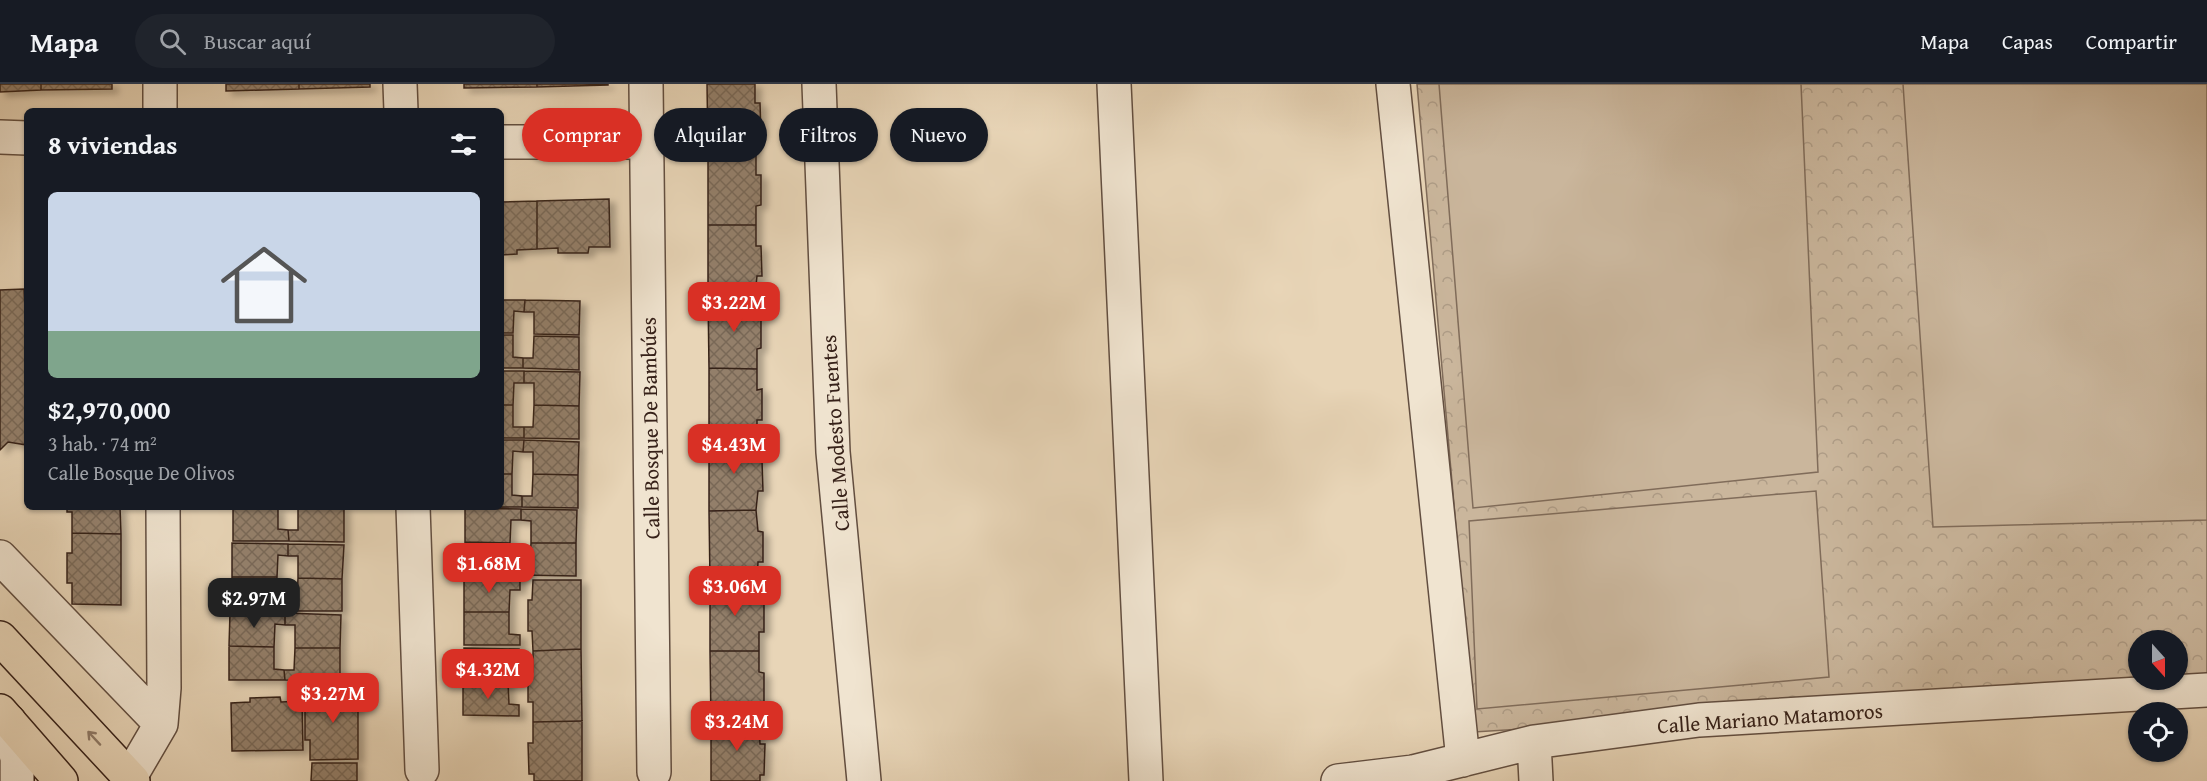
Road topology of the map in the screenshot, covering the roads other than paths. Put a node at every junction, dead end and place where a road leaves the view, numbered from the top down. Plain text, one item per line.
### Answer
1 (160, 84) edge
2 (400, 84) edge
3 (646, 84) edge
4 (819, 84) edge
5 (1114, 84) edge
6 (1393, 84) edge
7 (160, 108) edge
8 (401, 108) edge
9 (0, 137) edge
10 (24, 138) edge
11 (504, 142) edge
12 (647, 142) junction
13 (163, 510) edge
14 (413, 510) edge
15 (0, 557) edge
16 (0, 638) edge
17 (2207, 690) edge
18 (5, 716) edge
19 (161, 724) junction
20 (1534, 742) junction
21 (1463, 760) junction
22 (422, 770) dead end
23 (654, 772) dead end
24 (1414, 777) edge
25 (132, 779) edge
26 (17, 781) edge
27 (61, 781) edge
28 (864, 781) edge
29 (1146, 781) edge
30 (1338, 781) edge
31 (1536, 781) edge

1 - 7 street
2 - 8 street
3 - 12 street, Calle Bosque De Bambúes
4 - 28 street, Calle Modesto Fuentes
5 - 29 street
6 - 21 street
9 - 10 street
11 - 12 street
12 - 23 street, Calle Bosque De Bambúes
13 - 19 street
14 - 22 street
15 - 19 street
25 -> 16 main road
17 - 20 street, Calle Mariano Matamoros
18 - 26 street
18 - 27 main road
19 - 25 street
20 - 21 street, Calle Mariano Matamoros
20 - 31 street
21 - 24 street, Calle Mariano Matamoros
24 - 30 street, Calle Mariano Matamoros

